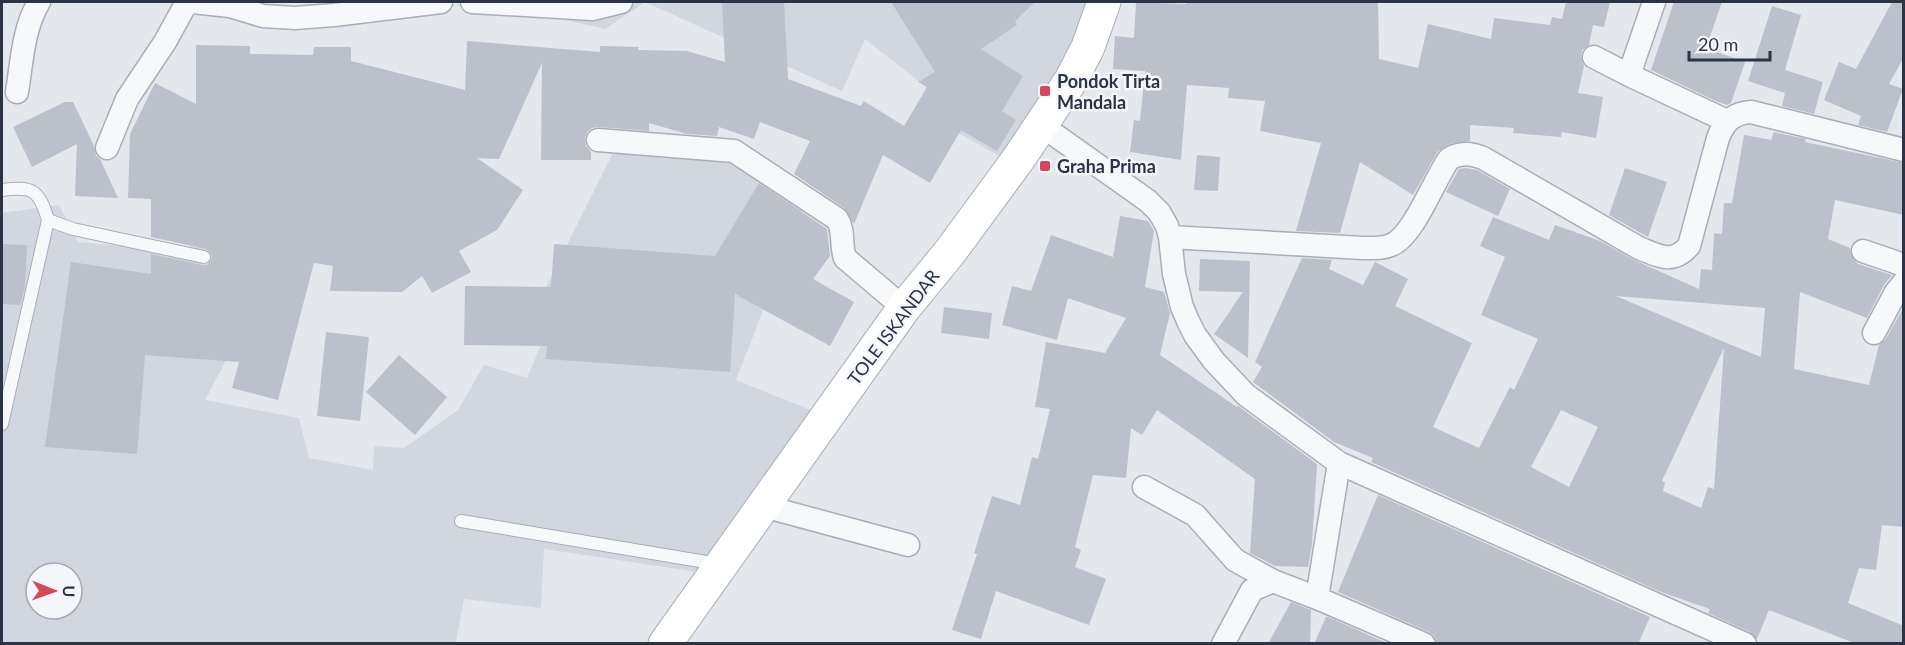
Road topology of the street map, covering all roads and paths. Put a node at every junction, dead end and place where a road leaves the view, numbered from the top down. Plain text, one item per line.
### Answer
1 (39, 2) edge
2 (187, 2) edge
3 (192, 2) edge
4 (441, 2) edge
5 (472, 2) edge
6 (621, 2) edge
7 (1104, 2) edge
8 (1654, 2) edge
9 (1594, 57) dead end
10 (1629, 75) junction
11 (17, 92) dead end
12 (1727, 122) junction
13 (1041, 125) junction
14 (598, 140) dead end
15 (107, 148) dead end
16 (1904, 150) edge
17 (2, 190) edge
18 (48, 220) junction
19 (1170, 237) junction
20 (1863, 251) dead end
21 (204, 257) dead end
22 (1904, 265) edge
23 (1901, 290) edge
24 (904, 308) junction
25 (1874, 333) dead end
26 (2, 424) edge
27 (1339, 463) junction
28 (1144, 487) dead end
29 (763, 506) junction
30 (461, 521) dead end
31 (908, 545) dead end
32 (722, 565) junction
33 (1273, 581) junction
34 (1317, 598) junction
35 (665, 644) edge
36 (1223, 644) edge
37 (1424, 644) edge
38 (1745, 644) edge

1 - 11 street
2 - 15 street
3 - 4 street
5 - 6 street
7 - 13 main road, TOLE ISKANDAR
8 - 10 street
9 - 10 street
10 - 12 street
12 - 16 street
12 - 19 street
13 - 19 street
13 - 24 main road, TOLE ISKANDAR
14 - 24 street
17 - 18 lane
18 - 21 lane
18 - 26 lane
19 - 27 street
20 - 22 street
23 - 25 street
24 - 29 main road, TOLE ISKANDAR
27 - 34 street
27 - 38 street
28 - 33 street
29 - 31 street
29 - 32 main road, TOLE ISKANDAR
30 - 32 lane
32 - 35 main road, TOLE ISKANDAR
33 - 34 street
33 - 36 street
34 - 37 street

